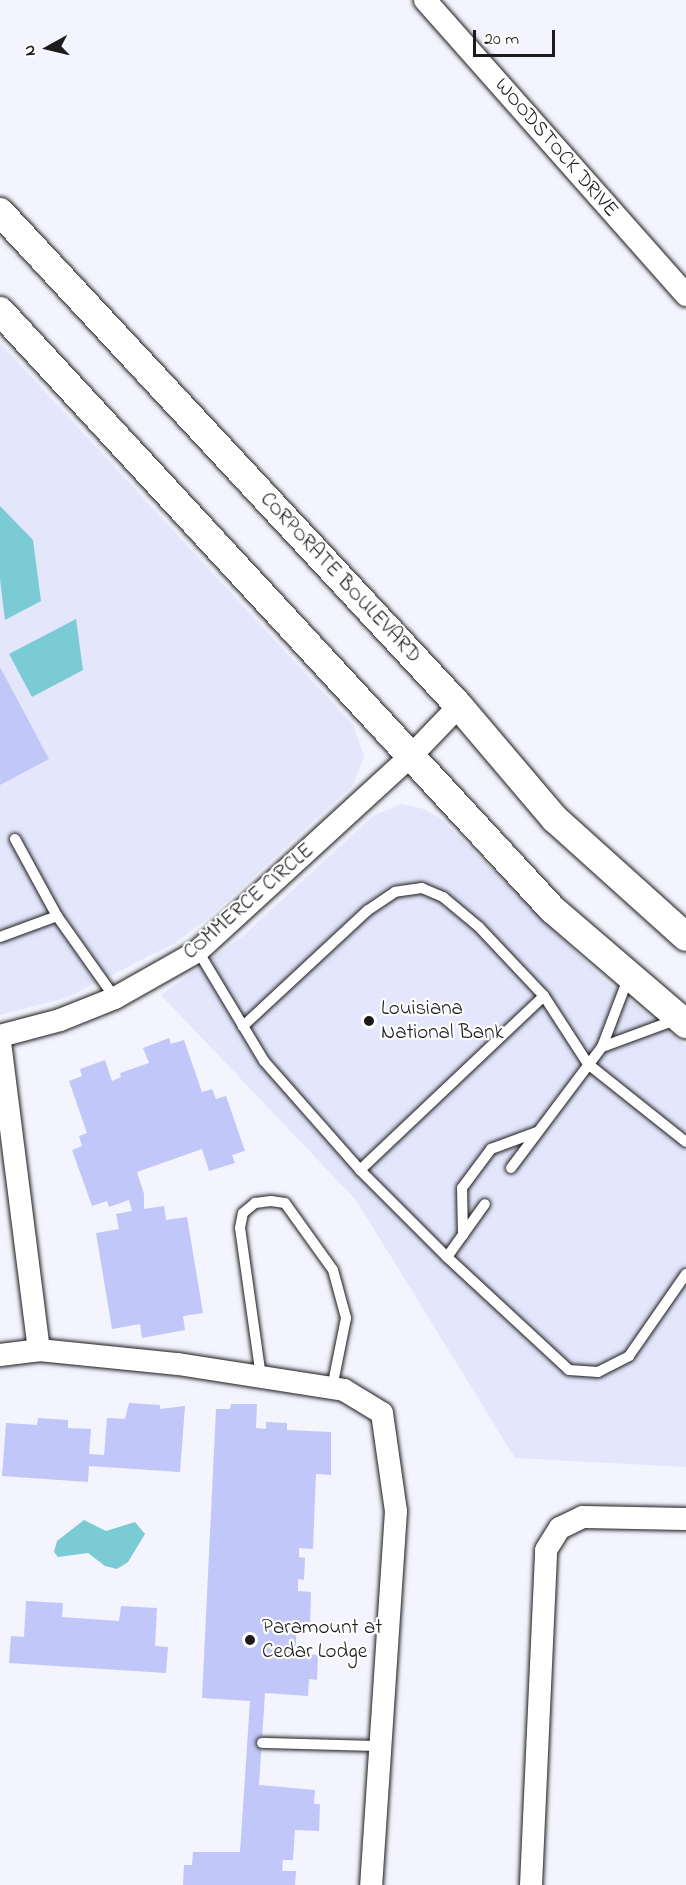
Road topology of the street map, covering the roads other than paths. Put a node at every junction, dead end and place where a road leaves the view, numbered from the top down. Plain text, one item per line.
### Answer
1 (425, 0) edge
2 (0, 212) edge
3 (686, 295) edge
4 (0, 311) edge
5 (459, 706) junction
6 (411, 756) junction
7 (15, 839) dead end
8 (57, 916) junction
9 (0, 937) edge
10 (686, 937) edge
11 (198, 951) junction
12 (630, 975) junction
13 (544, 996) junction
14 (115, 998) junction
15 (683, 1021) edge
16 (243, 1026) junction
17 (0, 1036) edge
18 (0, 1042) edge
19 (602, 1047) junction
20 (588, 1064) junction
21 (537, 1132) junction
22 (686, 1142) edge
23 (511, 1168) dead end
24 (360, 1170) junction
25 (485, 1204) dead end
26 (463, 1235) junction
27 (447, 1257) junction
28 (686, 1274) edge
29 (39, 1350) junction
30 (0, 1355) edge
31 (261, 1377) junction
32 (332, 1388) junction
33 (686, 1519) edge
34 (262, 1743) dead end
35 (380, 1746) junction
36 (371, 1885) edge
37 (531, 1885) edge

1 - 3 street, WOODSTOCK DRIVE
2 - 5 street, CORPORATE BOULEVARD
4 - 6 street
5 - 6 street, COMMERCE CIRCLE
5 - 10 street, CORPORATE BOULEVARD
6 - 11 street, COMMERCE CIRCLE
6 - 12 street
7 - 8 lane
8 - 9 lane
8 - 14 lane
11 - 14 street, COMMERCE CIRCLE
11 - 16 lane
12 - 15 street
12 - 19 lane
13 - 16 lane
13 - 20 lane
13 - 24 lane
14 - 17 street, COMMERCE CIRCLE
15 - 19 lane
16 - 24 lane
18 - 29 street
19 - 20 lane
20 - 21 lane
20 - 22 lane
21 - 23 lane
21 - 26 lane
24 - 27 lane
25 - 26 lane
26 - 27 lane
27 - 28 lane
29 - 30 street
29 - 31 street
31 - 32 street
31 - 32 lane
32 - 35 street
33 - 37 street
34 - 35 lane
35 - 36 street

